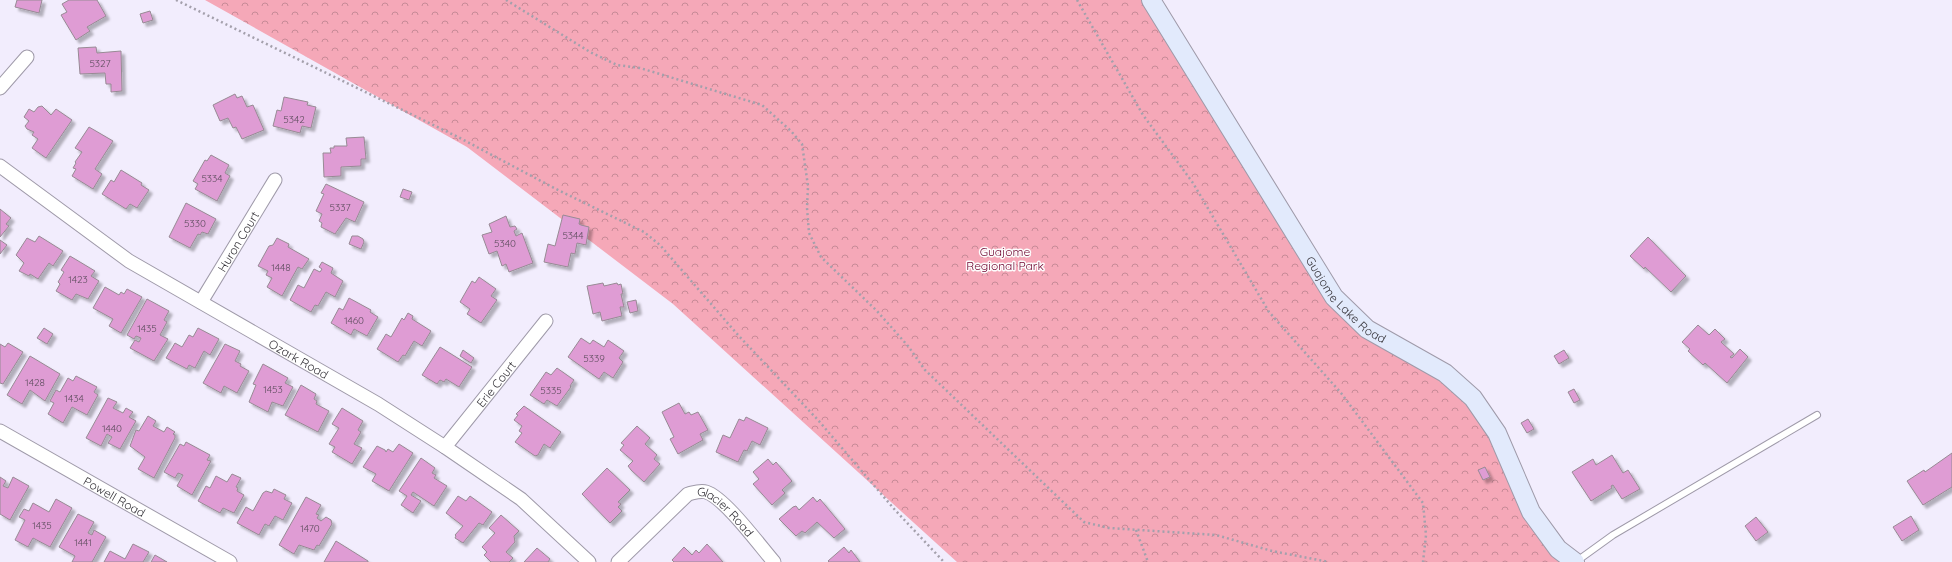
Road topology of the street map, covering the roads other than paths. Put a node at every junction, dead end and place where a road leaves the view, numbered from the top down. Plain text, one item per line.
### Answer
1 (1151, 0) edge
2 (27, 57) dead end
3 (0, 88) edge
4 (0, 166) edge
5 (274, 180) dead end
6 (201, 302) junction
7 (546, 321) dead end
8 (1817, 415) dead end
9 (0, 431) edge
10 (445, 447) junction
11 (230, 562) edge
12 (589, 562) edge
13 (618, 562) edge
14 (774, 562) edge
15 (1575, 562) edge

1 - 15 street, Guajome Lake Road
2 - 3 street
4 - 6 street, Ozark Road
5 - 6 street, Huron Court
6 - 10 street, Ozark Road
7 - 10 street, Erie Court
8 - 15 lane
9 - 11 street, Powell Road
10 - 12 street, Ozark Road
13 - 14 street, Glacier Road

